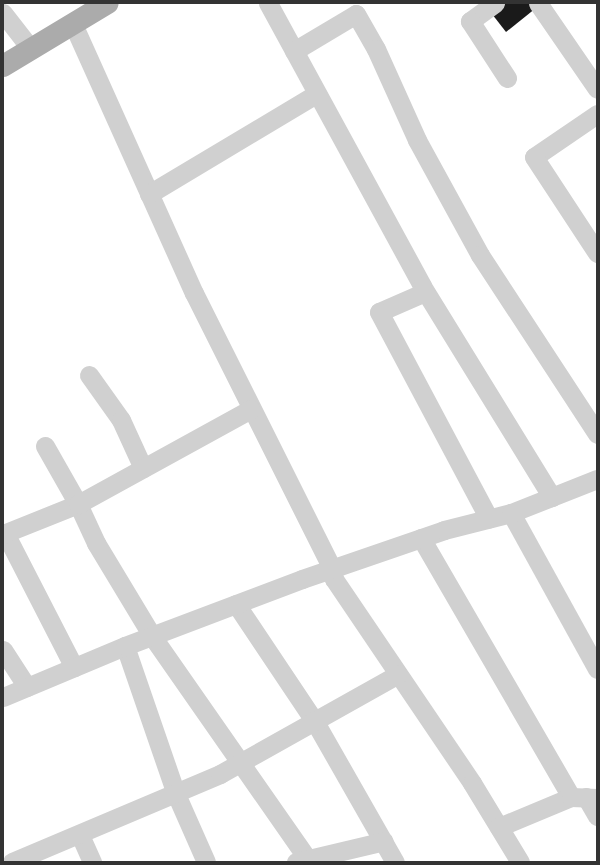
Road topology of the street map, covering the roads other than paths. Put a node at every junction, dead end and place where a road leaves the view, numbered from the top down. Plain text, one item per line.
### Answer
1 (108, 3) edge
2 (268, 3) edge
3 (495, 3) edge
4 (538, 3) edge
5 (3, 13) edge
6 (72, 24) junction
7 (31, 49) junction
8 (294, 52) junction
9 (3, 66) edge
10 (507, 78) dead end
11 (597, 89) edge
12 (316, 94) junction
13 (597, 114) edge
14 (149, 194) junction
15 (597, 253) edge
16 (425, 292) junction
17 (89, 375) dead end
18 (251, 408) junction
19 (597, 434) edge
20 (45, 446) dead end
21 (143, 468) junction
22 (596, 481) edge
23 (552, 497) junction
24 (78, 504) junction
25 (511, 513) junction
26 (489, 519) junction
27 (4, 534) edge
28 (421, 538) junction
29 (332, 569) junction
30 (236, 604) junction
31 (152, 636) junction
32 (125, 646) junction
33 (3, 650) edge
34 (74, 667) junction
35 (597, 669) edge
36 (398, 674) junction
37 (27, 687) junction
38 (3, 697) edge
39 (315, 722) junction
40 (239, 764) junction
41 (176, 794) junction
42 (585, 797) edge
43 (597, 816) edge
44 (499, 827) junction
45 (80, 835) junction
46 (384, 841) junction
47 (344, 857) edge
48 (302, 861) edge
49 (12, 862) edge
50 (92, 862) edge
51 (206, 862) edge
52 (396, 862) edge
53 (520, 862) edge

1 - 6 main road
2 - 8 street
3 - 10 street
4 - 11 street
5 - 7 street
6 - 7 main road
6 - 14 street
7 - 9 main road
8 - 12 street
8 - 19 street
12 - 14 street
12 - 16 street
13 - 15 street
14 - 18 street
16 - 23 street
16 - 26 street
17 - 21 street
18 - 21 street
18 - 29 street
20 - 24 street
21 - 24 street
22 - 23 street
23 - 25 street
24 - 27 street
24 - 31 street
25 - 26 street
25 - 35 street
26 - 28 street
27 - 34 street
28 - 29 street
28 - 42 street
29 - 30 street
29 - 36 street
30 - 31 street
30 - 39 street
31 - 32 street
31 - 40 street
32 - 34 street
32 - 41 street
33 - 37 street
34 - 37 street
36 - 39 street
36 - 44 street
37 - 38 street
39 - 40 street
39 - 46 street
40 - 41 street
40 - 48 street
41 - 45 street
41 - 51 street
42 - 43 street
42 - 44 street
44 - 53 street
45 - 49 street
45 - 50 street
46 - 47 street
46 - 52 street
47 - 48 street

